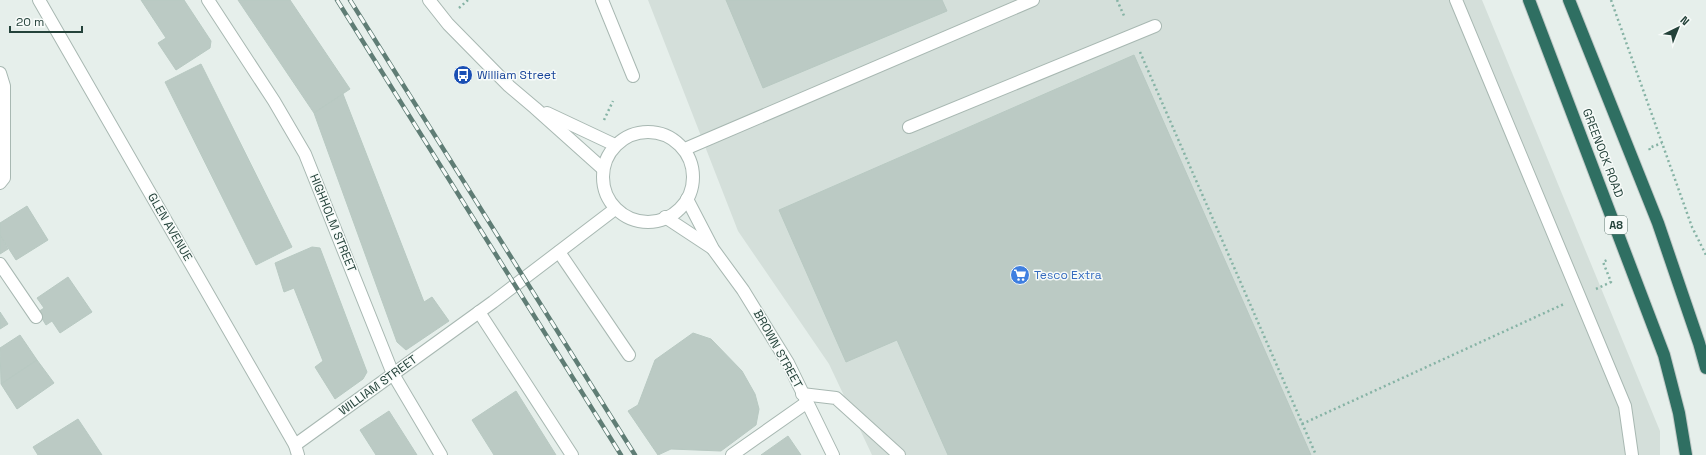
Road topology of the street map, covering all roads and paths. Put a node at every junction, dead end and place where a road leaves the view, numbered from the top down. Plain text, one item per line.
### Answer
1 (39, 0) edge
2 (208, 0) edge
3 (429, 0) edge
4 (602, 0) edge
5 (1033, 0) edge
6 (1117, 0) edge
7 (1456, 0) edge
8 (1529, 0) edge
9 (1569, 0) edge
10 (1611, 0) edge
11 (1155, 26) dead end
12 (1132, 35) junction
13 (0, 73) edge
14 (633, 76) dead end
15 (536, 108) junction
16 (909, 128) dead end
17 (615, 145) junction
18 (685, 149) junction
19 (602, 168) junction
20 (0, 183) edge
21 (687, 199) junction
22 (615, 209) junction
23 (664, 218) junction
24 (713, 249) junction
25 (559, 252) junction
26 (1706, 255) edge
27 (0, 264) edge
28 (1580, 297) junction
29 (479, 312) junction
30 (36, 317) dead end
31 (629, 355) dead end
32 (1706, 368) edge
33 (393, 374) junction
34 (804, 398) junction
35 (1302, 424) junction
36 (297, 450) edge
37 (442, 455) edge
38 (572, 455) edge
39 (732, 455) edge
40 (833, 455) edge
41 (899, 455) edge
42 (1316, 455) edge
43 (1632, 455) edge
44 (1686, 455) edge

1 - 36 street, GLEN AVENUE
2 - 33 street, HIGHHOLM STREET
3 - 15 street
4 - 14 street
5 - 18 street
6 - 12 path
7 - 28 street
8 - 44 highway, GREENOCK ROAD / A8
9 - 32 highway, GREENOCK ROAD
10 - 26 path
11 - 12 street
12 - 16 street
12 - 35 path
13 - 20 street
15 - 17 street
15 - 19 street
17 - 18 street
17 - 19 street
18 - 21 street
19 - 22 street
21 - 23 street
21 - 24 street, BROWN STREET
22 - 23 street
22 - 25 street, WILLIAM STREET
23 - 24 street, BROWN STREET
24 - 34 street, BROWN STREET
25 - 29 street, WILLIAM STREET
25 - 31 street
27 - 30 street
28 - 35 path
28 - 43 street
29 - 33 street, WILLIAM STREET
29 - 38 street
33 - 36 street, WILLIAM STREET
33 - 37 street, HIGHHOLM STREET
34 - 39 street
34 - 40 street, BROWN STREET
34 - 41 street
35 - 42 path

